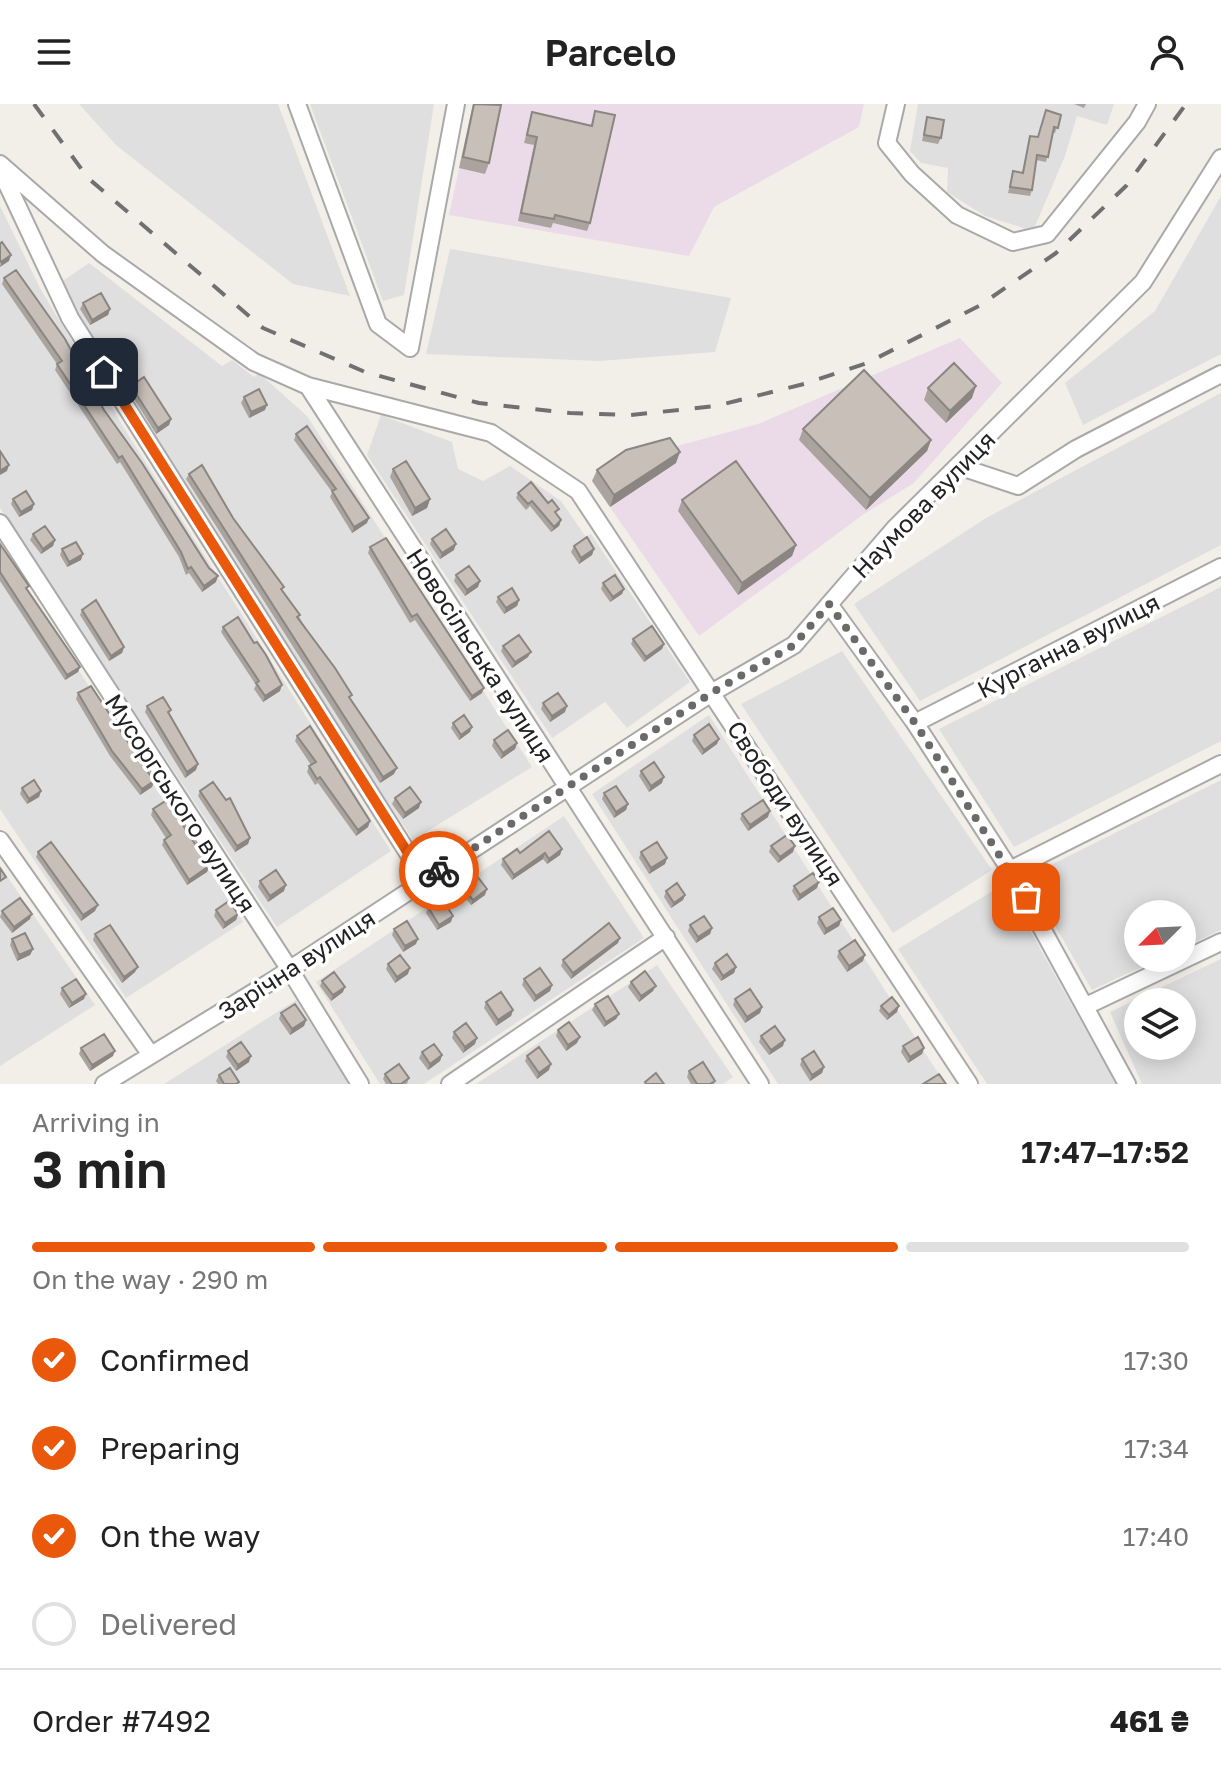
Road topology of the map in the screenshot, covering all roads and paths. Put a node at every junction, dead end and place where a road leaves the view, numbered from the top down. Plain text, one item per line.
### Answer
1 (297, 104) edge
2 (456, 104) edge
3 (896, 104) edge
4 (1147, 104) edge
5 (1221, 158) edge
6 (0, 166) edge
7 (1221, 374) edge
8 (308, 386) junction
9 (958, 466) junction
10 (0, 523) edge
11 (1221, 567) edge
12 (829, 604) junction
13 (713, 692) junction
14 (915, 723) junction
15 (1221, 764) edge
16 (567, 788) junction
17 (0, 840) edge
18 (1010, 870) junction
19 (425, 880) junction
20 (666, 937) junction
21 (1221, 942) edge
22 (290, 970) junction
23 (1086, 1006) junction
24 (151, 1055) junction
25 (104, 1084) edge
26 (360, 1084) edge
27 (450, 1084) edge
28 (759, 1084) edge
29 (969, 1084) edge
30 (1127, 1084) edge

1 - 2 street
3 - 4 street
5 - 9 street, Наумова вулиця
6 - 8 street, Свободи вулиця
6 - 19 street
7 - 9 street
8 - 13 street, Свободи вулиця
8 - 16 street, Новосільська вулиця
9 - 12 street, Наумова вулиця
10 - 22 street, Мусоргського вулиця
11 - 14 street, Курганна вулиця
12 - 13 street, Наумова вулиця
12 - 14 street
13 - 16 street, Наумова вулиця
13 - 29 street, Свободи вулиця
14 - 18 street
15 - 18 street
16 - 19 street, Зарічна вулиця
16 - 20 street, Новосільська вулиця
17 - 24 street
18 - 23 street
19 - 22 street, Зарічна вулиця
20 - 27 street
20 - 28 street, Новосільська вулиця
21 - 23 street
22 - 24 street, Зарічна вулиця
22 - 26 street, Мусоргського вулиця
23 - 30 street
24 - 25 street, Зарічна вулиця

